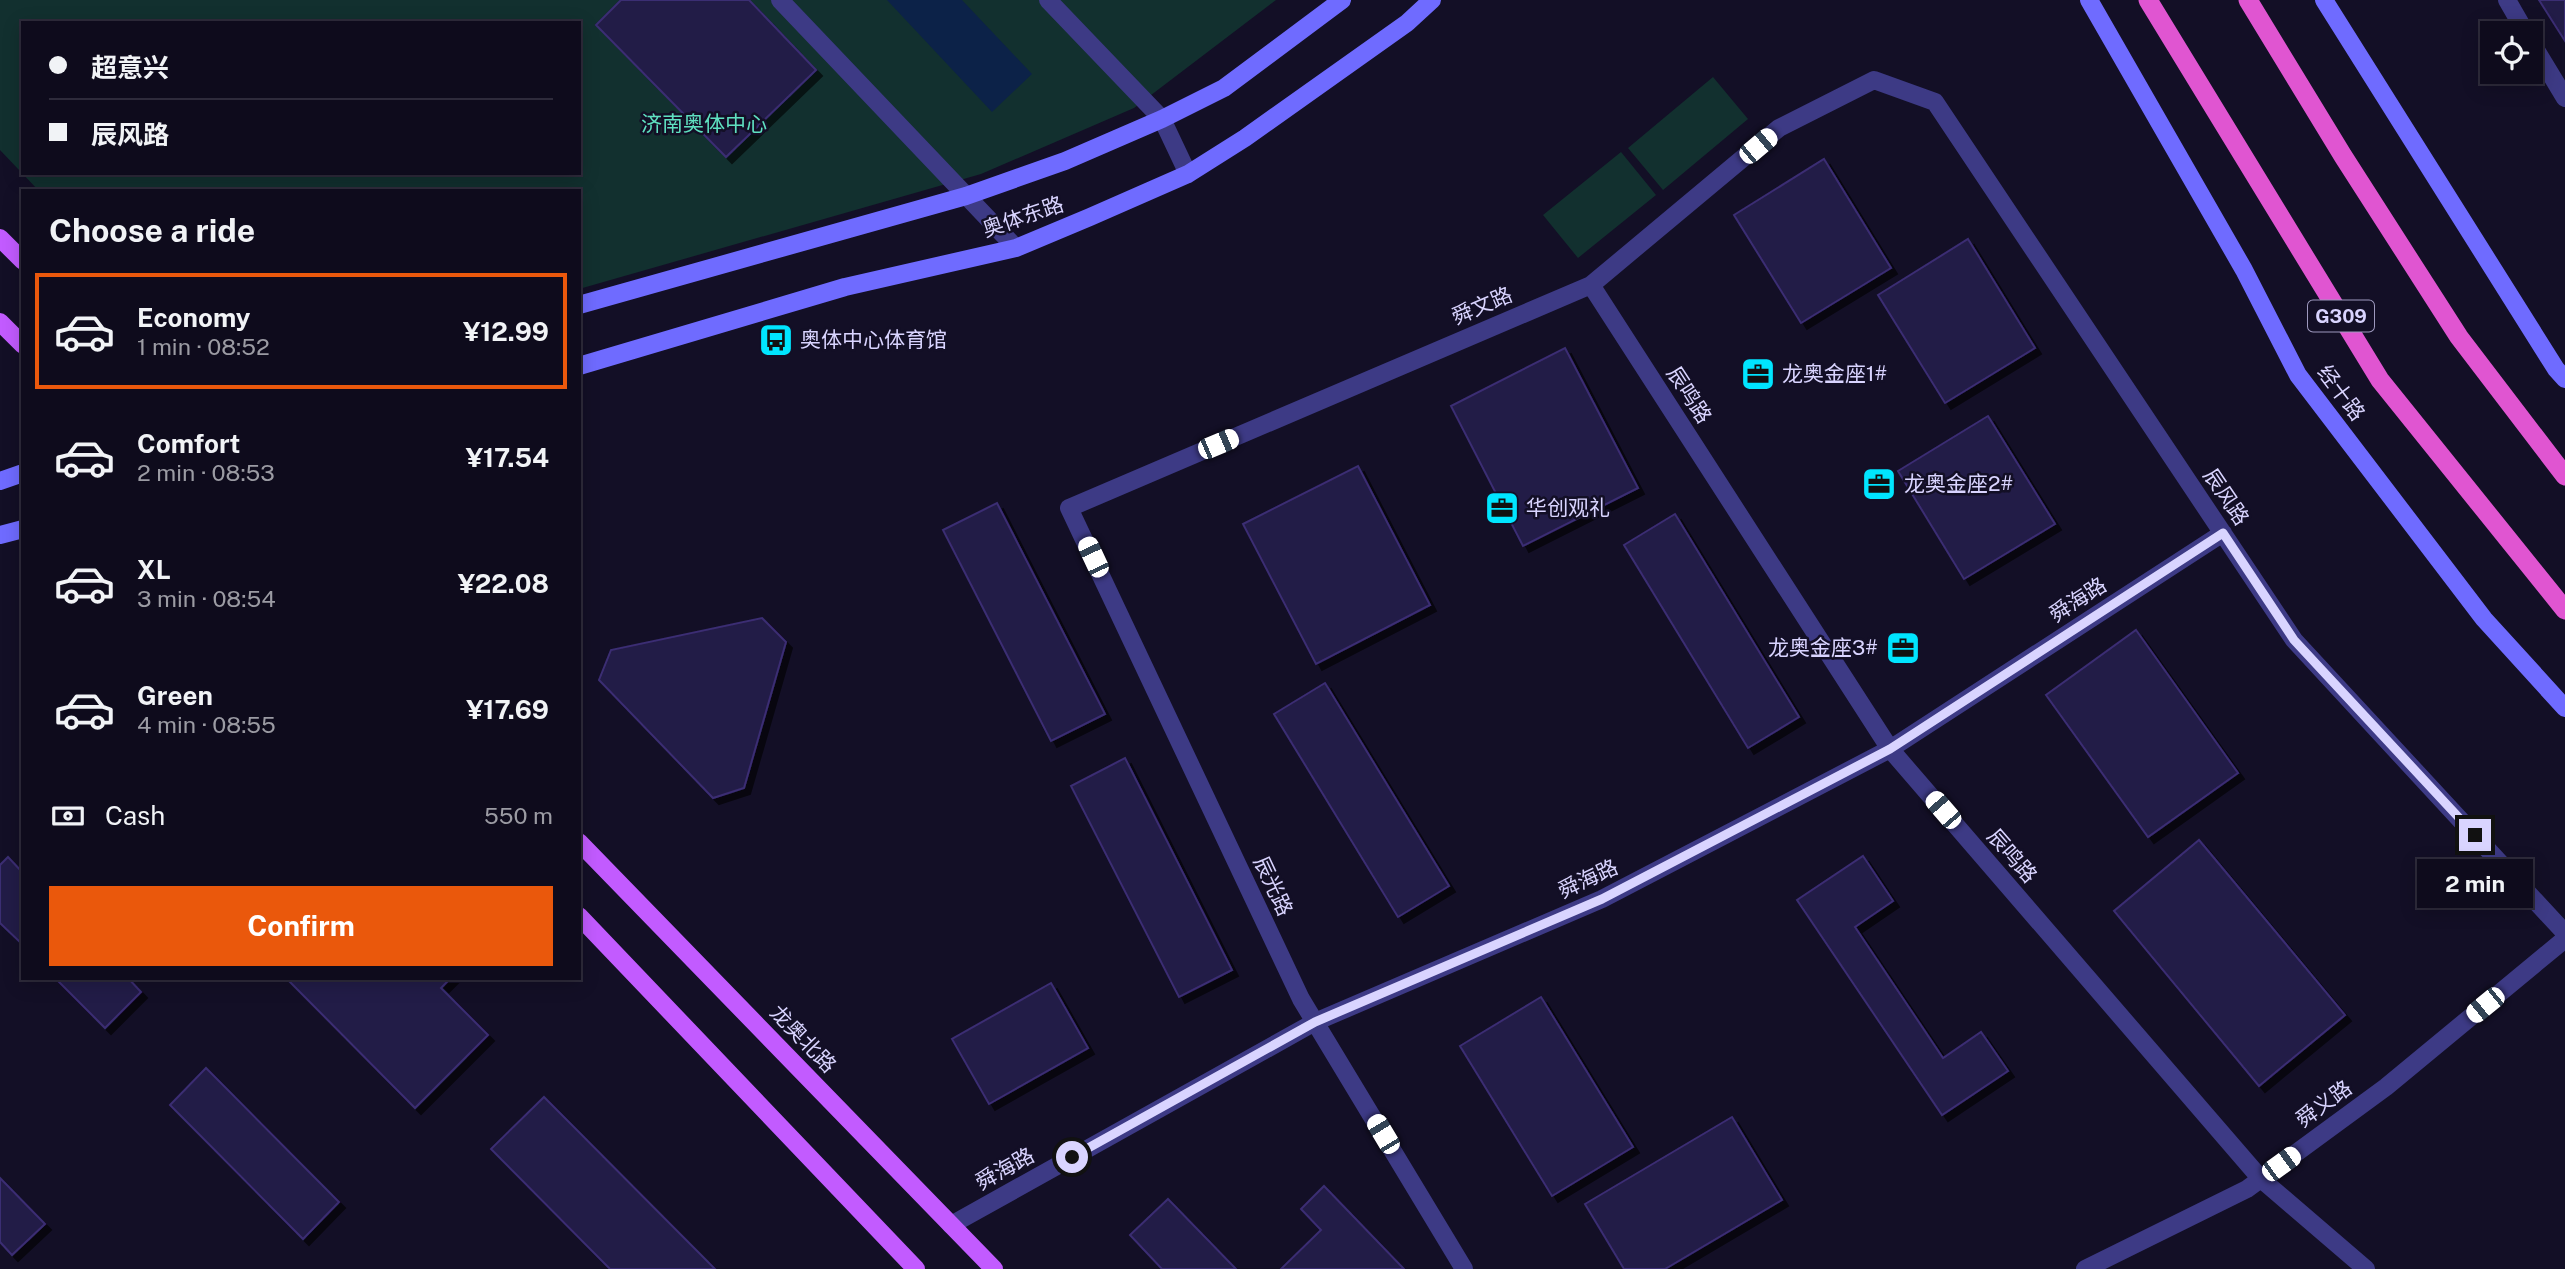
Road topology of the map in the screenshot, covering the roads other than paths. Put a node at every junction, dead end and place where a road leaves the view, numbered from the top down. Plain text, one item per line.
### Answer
1 (780, 0) edge
2 (1048, 0) edge
3 (1342, 0) edge
4 (1432, 0) edge
5 (2089, 0) edge
6 (2148, 0) edge
7 (2248, 0) edge
8 (2324, 0) edge
9 (2507, 0) edge
10 (2519, 21) edge
11 (2543, 62) edge
12 (1874, 80) joint
13 (2565, 98) edge
14 (1161, 120) junction
15 (1188, 174) junction
16 (967, 196) junction
17 (0, 237) edge
18 (1016, 248) junction
19 (21, 259) edge
20 (1591, 285) junction
21 (581, 304) edge
22 (0, 322) edge
23 (21, 343) edge
24 (581, 365) edge
25 (2565, 379) edge
26 (21, 474) edge
27 (2565, 476) edge
28 (0, 481) edge
29 (1069, 508) joint
30 (21, 530) edge
31 (2223, 533) junction
32 (0, 535) edge
33 (2565, 610) edge
34 (2565, 708) edge
35 (1890, 749) junction
36 (581, 844) edge
37 (581, 918) edge
38 (2565, 933) edge
39 (2565, 939) edge
40 (1315, 1022) junction
41 (2260, 1179) junction
42 (951, 1225) junction
43 (916, 1269) edge
44 (994, 1269) edge
45 (1464, 1269) edge
46 (2085, 1269) edge
47 (2366, 1269) edge

1 - 16 street
2 - 14 street
3 - 14 main road
4 - 15 main road, 奥体东路
5 - 34 main road, 经十路
6 - 33 highway, 经十路 / G309
7 - 27 highway
8 - 25 main road
9 - 10 street
11 - 13 street
12 - 20 street, 舜文路
12 - 31 street, 辰风路
14 - 15 street
14 - 16 main road
15 - 18 main road, 奥体东路
16 - 18 street
16 - 21 main road
17 - 19 main road
18 - 24 main road, 奥体东路
20 - 29 street, 舜文路
20 - 35 street, 辰鸣路
22 - 23 main road
26 - 28 main road
29 - 40 street, 辰光路
30 - 32 main road
31 - 35 street, 舜海路
31 - 38 street, 辰风路
35 - 40 street, 舜海路
35 - 41 street, 辰鸣路
36 - 42 main road, 龙奥北路
37 - 43 main road
39 - 41 street, 舜义路
40 - 42 street, 舜海路
40 - 45 street, 辰光路
41 - 46 street, 舜义路
41 - 47 street, 辰鸣路
42 - 44 main road, 龙奥北路

